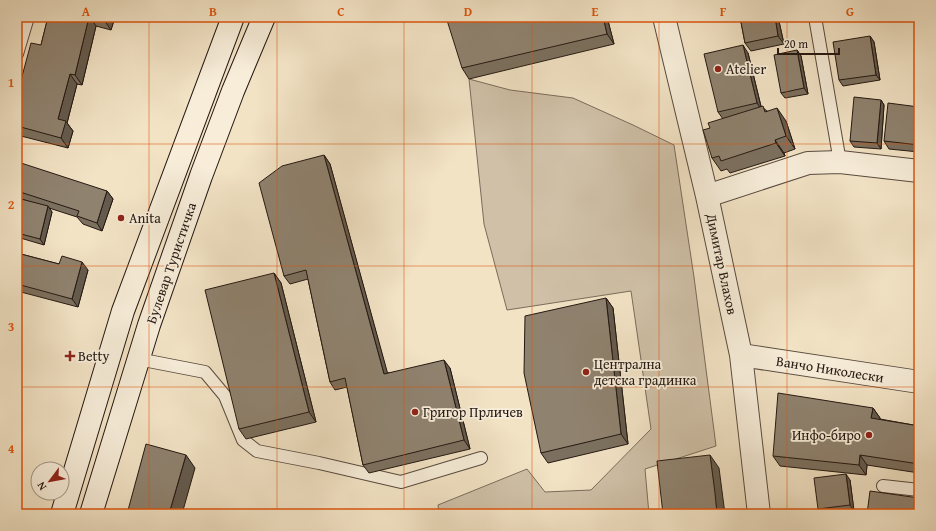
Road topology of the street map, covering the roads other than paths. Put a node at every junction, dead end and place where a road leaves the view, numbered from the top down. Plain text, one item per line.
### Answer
1 (28, 17) edge
2 (233, 17) edge
3 (264, 17) edge
4 (664, 17) edge
5 (815, 17) edge
6 (17, 54) edge
7 (840, 162) junction
8 (919, 171) edge
9 (707, 196) junction
10 (741, 355) junction
11 (138, 360) junction
12 (919, 382) edge
13 (481, 458) dead end
14 (883, 486) dead end
15 (919, 490) edge
16 (62, 514) edge
17 (91, 514) edge
18 (759, 514) edge

1 - 6 lane
2 - 16 main road, Булевар Туристичка
3 - 11 main road, Булевар Туристичка
4 - 9 main road, Димитар Влахов
5 - 7 lane
7 - 8 main road
7 - 9 main road
9 - 10 main road, Димитар Влахов
10 - 12 main road, Ванчо Николески
10 - 18 main road, Димитар Влахов
11 - 13 lane
11 - 17 main road, Булевар Туристичка
14 - 15 lane

